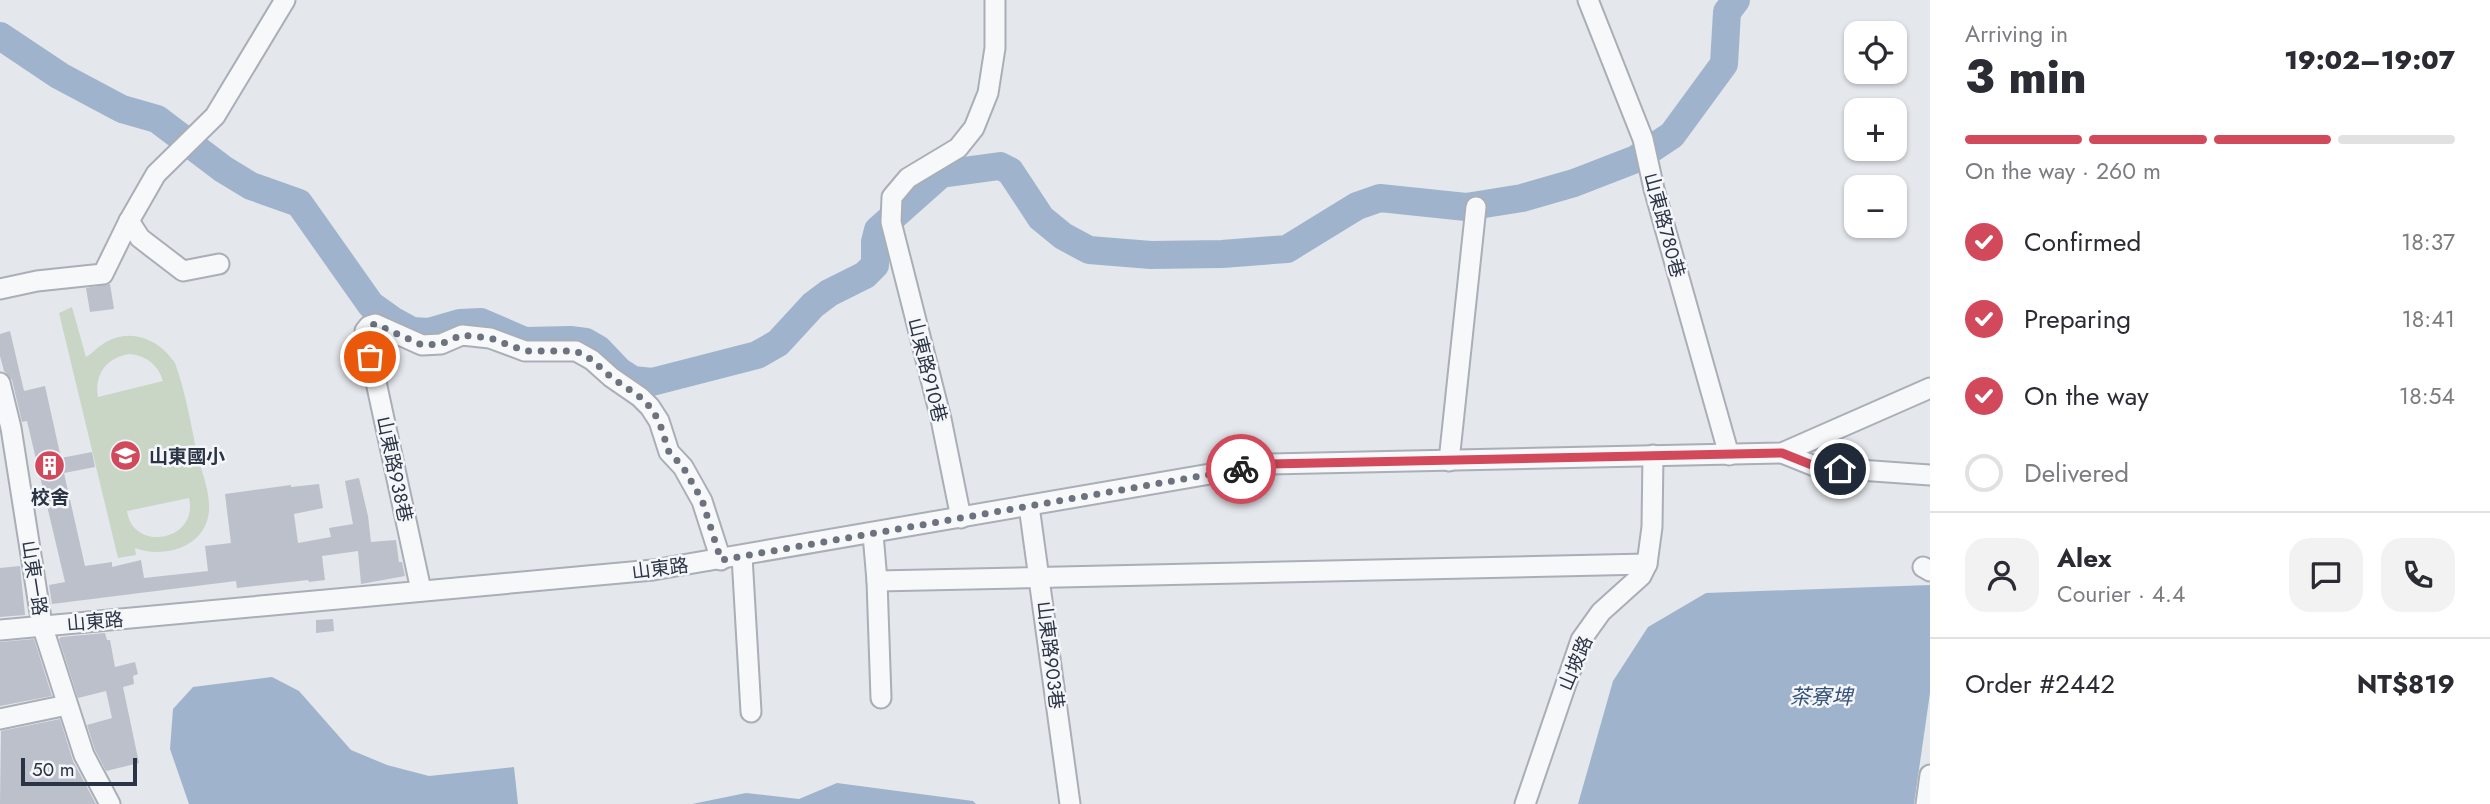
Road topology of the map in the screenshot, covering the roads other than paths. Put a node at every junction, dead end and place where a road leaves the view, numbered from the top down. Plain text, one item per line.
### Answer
1 (285, 0) edge
2 (995, 0) edge
3 (1588, 0) edge
4 (1476, 207) dead end
5 (129, 221) junction
6 (219, 264) dead end
7 (0, 289) edge
8 (0, 383) edge
9 (1930, 388) edge
10 (1782, 453) junction
11 (1653, 455) junction
12 (1729, 455) junction
13 (1449, 461) junction
14 (1930, 475) edge
15 (1029, 506) junction
16 (961, 518) junction
17 (873, 534) junction
18 (742, 556) junction
19 (721, 560) junction
20 (1647, 564) junction
21 (1041, 578) junction
22 (877, 582) junction
23 (421, 590) junction
24 (42, 625) junction
25 (0, 630) edge
26 (881, 698) dead end
27 (67, 705) junction
28 (751, 712) dead end
29 (0, 719) edge
30 (110, 804) edge
31 (1070, 804) edge
32 (1525, 804) edge

1 - 5 street
2 - 16 street, 山東路910巷
3 - 12 street, 山東路780巷
4 - 13 street
5 - 6 street
5 - 7 street
8 - 24 street, 山東一路
9 - 10 street, 山東路
10 - 12 street, 山東路
10 - 14 street
11 - 12 street, 山東路
11 - 13 street, 山東路
11 - 20 street
13 - 15 street, 山東路
15 - 16 street, 山東路
15 - 21 street, 山東路903巷
16 - 17 street, 山東路
17 - 18 street, 山東路
17 - 22 street
18 - 19 street, 山東路
18 - 28 street
19 - 23 street, 山東路
19 - 23 street, 山東路938巷
20 - 21 street
20 - 32 street, 山坡路
21 - 22 street
21 - 31 street, 山東路903巷
22 - 26 street
23 - 24 street, 山東路
24 - 25 street, 山東路
24 - 27 street, 山東一路
27 - 29 street
27 - 30 street, 山東一路

